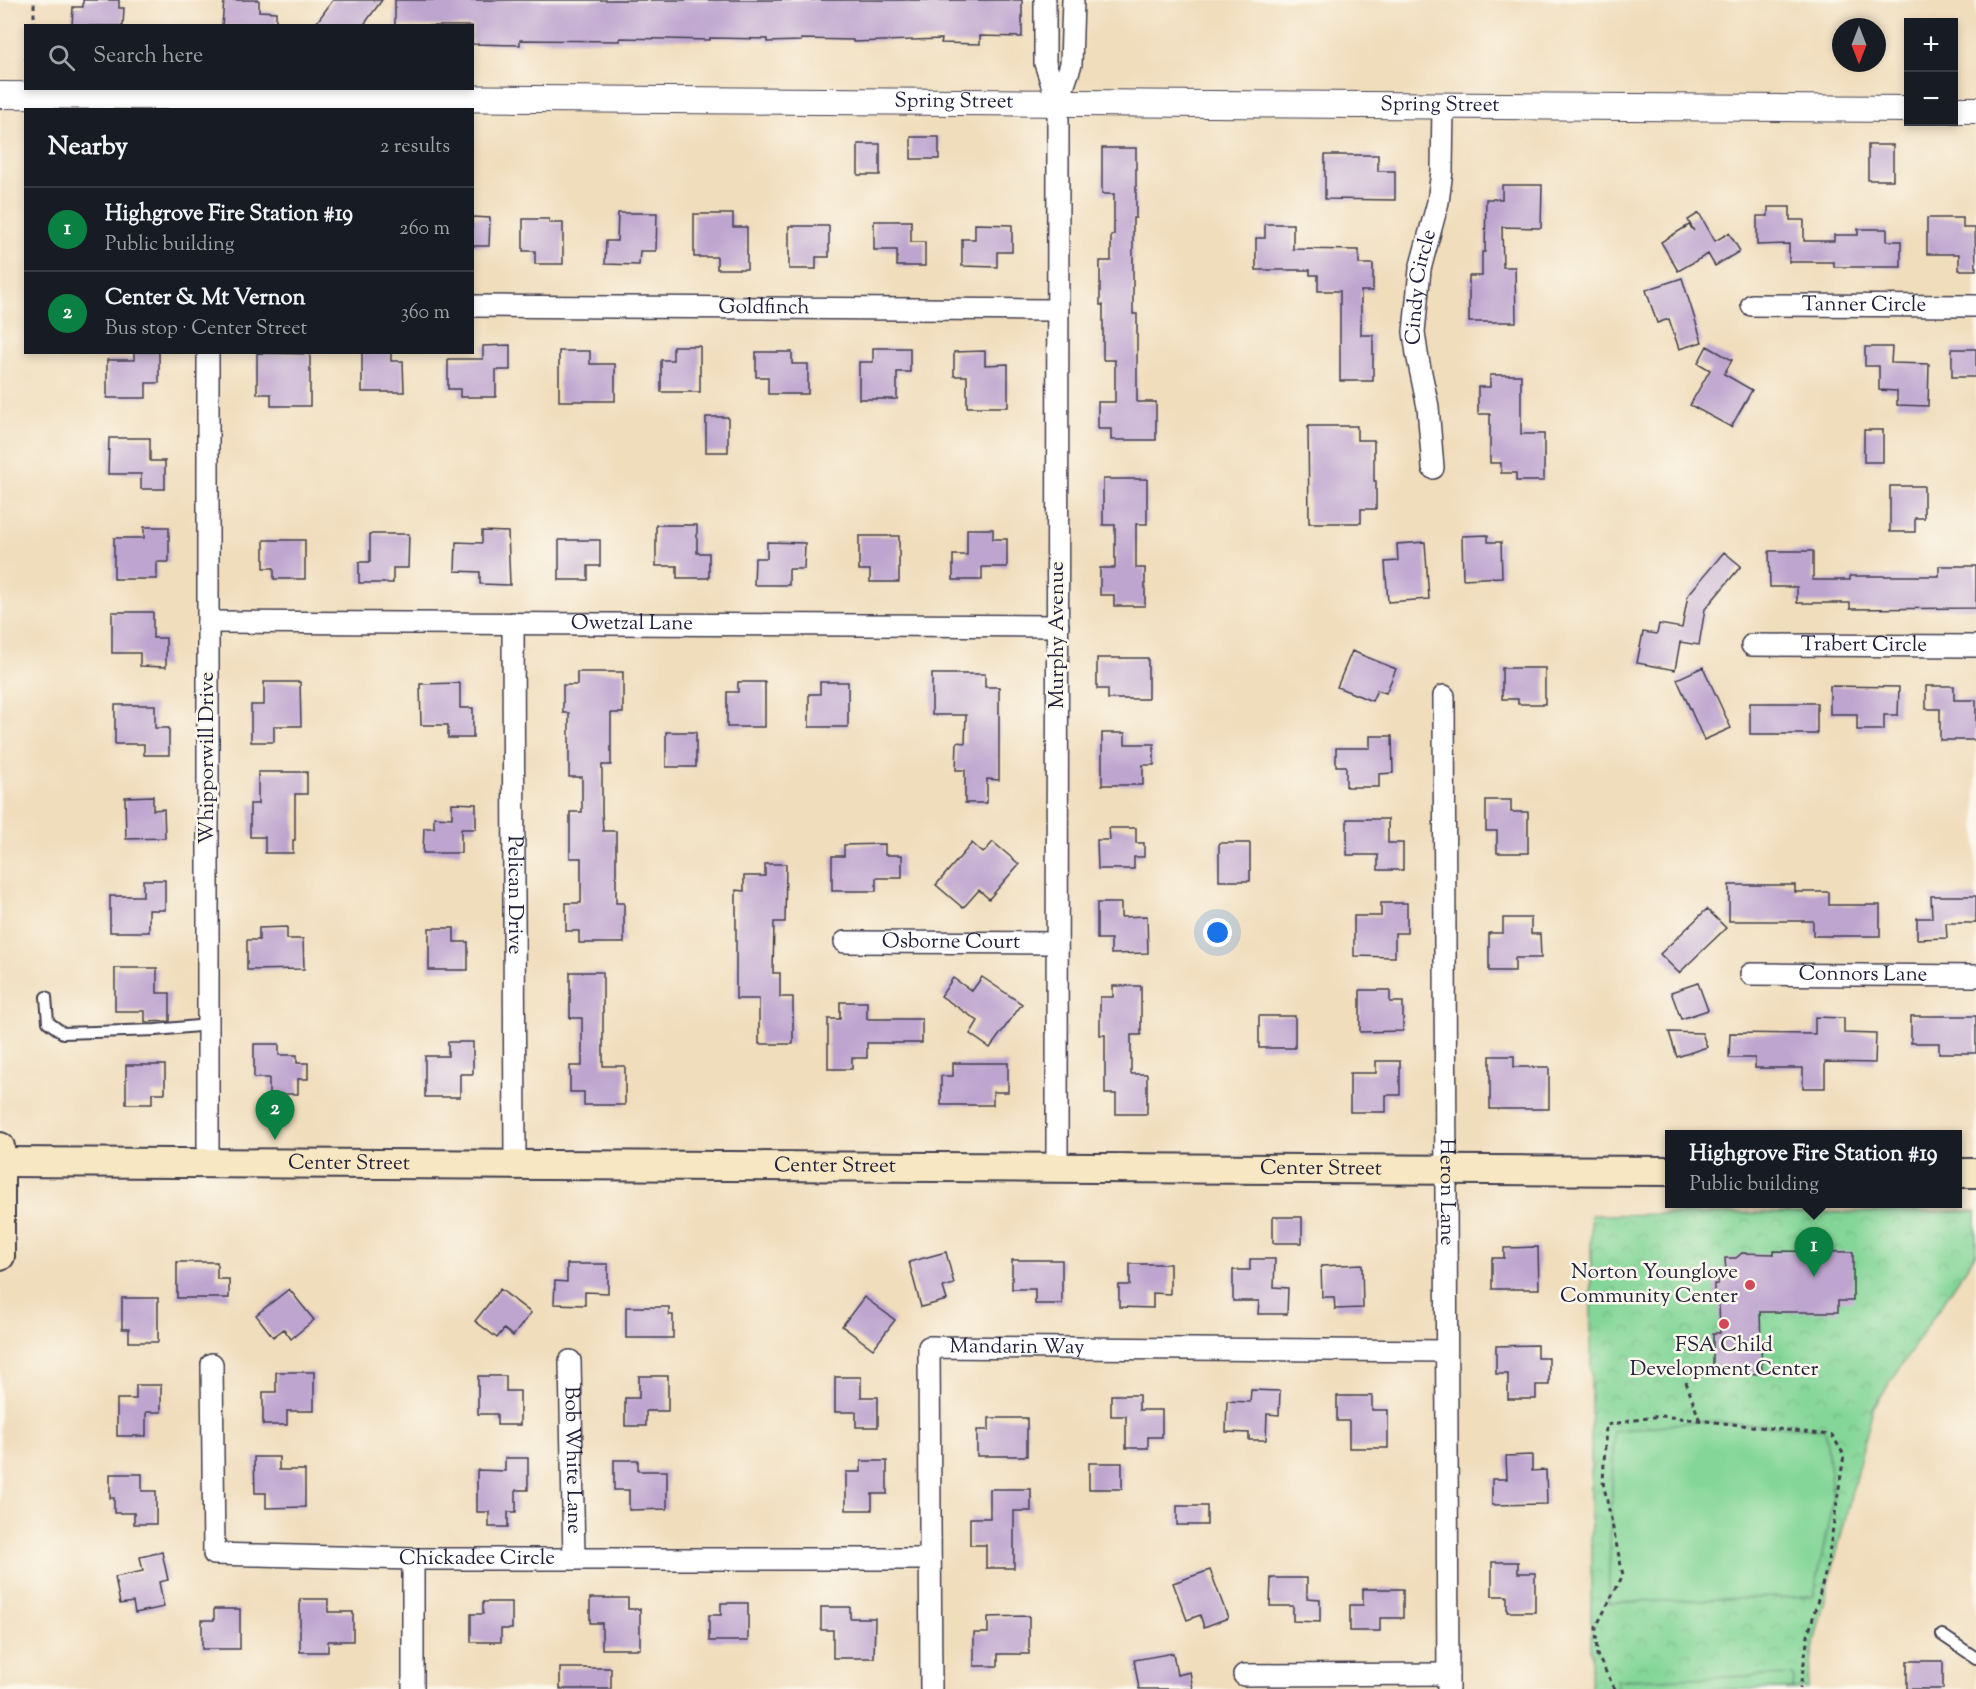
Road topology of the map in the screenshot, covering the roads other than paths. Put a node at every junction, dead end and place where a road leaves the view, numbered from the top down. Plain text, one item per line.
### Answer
1 (1045, 0) edge
2 (1073, 0) edge
3 (0, 95) edge
4 (1058, 103) junction
5 (1443, 105) junction
6 (1904, 109) edge
7 (1958, 110) edge
8 (1976, 110) edge
9 (1752, 305) dead end
10 (474, 306) edge
11 (1976, 306) edge
12 (1057, 310) junction
13 (207, 354) edge
14 (1433, 468) dead end
15 (208, 622) junction
16 (513, 623) junction
17 (1058, 626) junction
18 (1752, 645) dead end
19 (1976, 646) edge
20 (1444, 696) dead end
21 (845, 942) dead end
22 (1057, 944) junction
23 (1751, 974) dead end
24 (1976, 976) edge
25 (46, 997) dead end
26 (208, 1025) junction
27 (0, 1157) edge
28 (208, 1164) junction
29 (515, 1165) junction
30 (1057, 1167) junction
31 (1445, 1169) junction
32 (1665, 1171) edge
33 (0, 1256) edge
34 (1446, 1351) junction
35 (570, 1361) dead end
36 (212, 1364) dead end
37 (574, 1558) junction
38 (413, 1559) junction
39 (930, 1559) junction
40 (1942, 1635) dead end
41 (1976, 1658) edge
42 (1244, 1676) dead end
43 (1448, 1681) edge
44 (413, 1689) edge
45 (931, 1689) edge

1 - 4 street
2 - 4 street
3 - 4 street, Spring Street
4 - 5 street, Spring Street
4 - 12 street, Murphy Avenue
5 - 6 street, Spring Street
5 - 14 street, Cindy Circle
7 - 8 street
9 - 11 street, Tanner Circle
10 - 12 street, Goldfinch
12 - 17 street, Murphy Avenue
13 - 15 street, Whipporwill Drive
15 - 16 street, Owetzal Lane
15 - 26 street, Whipporwill Drive
16 - 17 street, Owetzal Lane
16 - 29 street, Pelican Drive
17 - 22 street, Murphy Avenue
18 - 19 street, Trabert Circle
20 - 31 street, Heron Lane
21 - 22 street, Osborne Court
22 - 30 street, Murphy Avenue
23 - 24 street, Connors Lane
25 - 26 lane
26 - 28 street, Whipporwill Drive
27 - 28 main road, Center Street
27 - 33 main road
28 - 29 main road, Center Street
29 - 30 main road, Center Street
30 - 31 main road, Center Street
31 - 32 main road, Center Street
31 - 34 street, Heron Lane
34 - 39 street, Mandarin Way
34 - 43 street, Heron Lane
35 - 37 street, Bob White Lane
36 - 38 street, Chickadee Circle
37 - 38 street, Chickadee Circle
37 - 39 street, Chickadee Circle
38 - 44 street
39 - 45 street, Mandarin Way
40 - 41 lane
42 - 43 street

